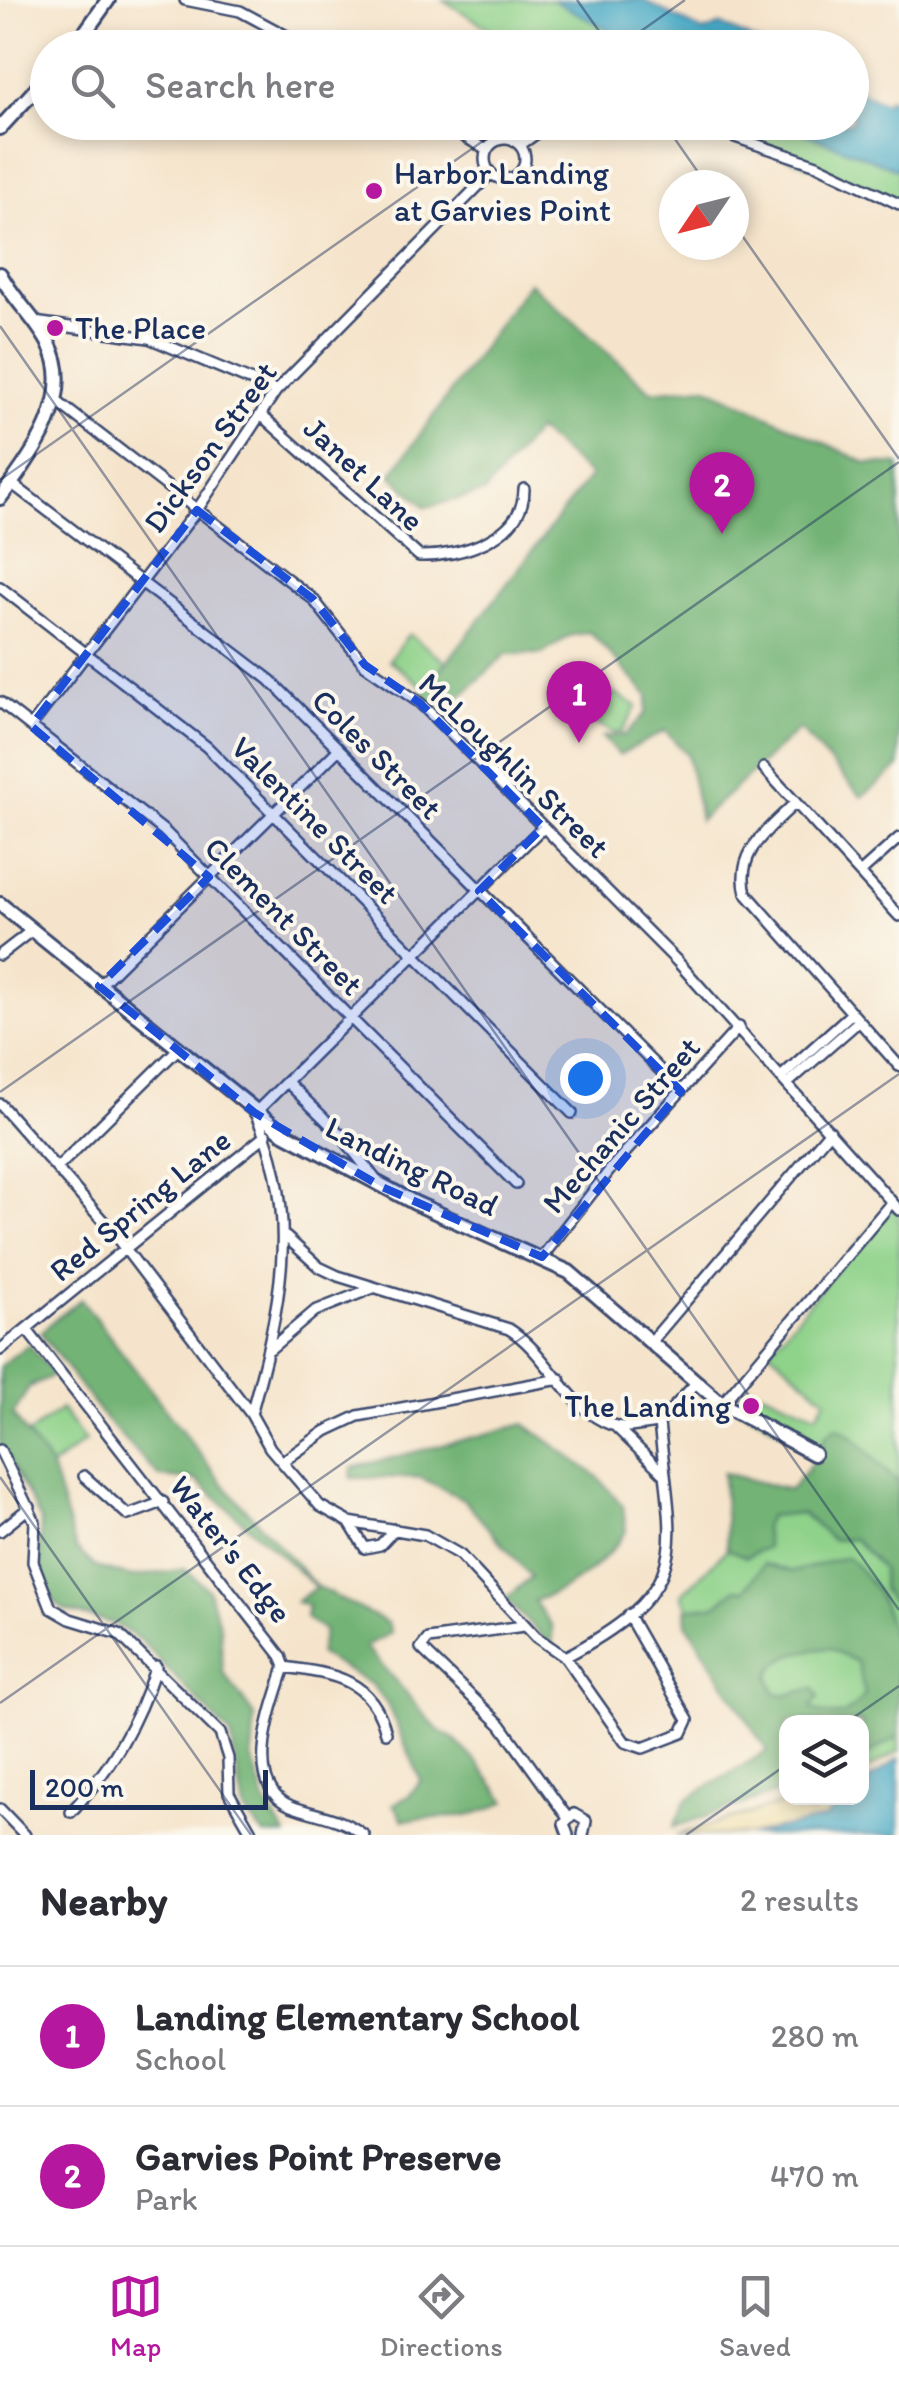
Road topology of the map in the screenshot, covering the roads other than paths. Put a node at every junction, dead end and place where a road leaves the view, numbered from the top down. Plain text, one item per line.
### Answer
1 (108, 0) edge
2 (185, 0) edge
3 (87, 30) edge
4 (275, 30) edge
5 (30, 96) edge
6 (0, 128) edge
7 (471, 140) edge
8 (503, 140) edge
9 (506, 140) edge
10 (528, 140) edge
11 (744, 140) edge
12 (520, 146) junction
13 (488, 150) junction
14 (491, 173) junction
15 (899, 204) edge
16 (0, 274) edge
17 (34, 322) junction
18 (276, 391) junction
19 (55, 400) junction
20 (261, 415) junction
21 (11, 484) junction
22 (524, 489) dead end
23 (0, 498) edge
24 (196, 510) junction
25 (142, 582) junction
26 (0, 588) edge
27 (86, 654) junction
28 (0, 702) edge
29 (31, 726) junction
30 (338, 750) junction
31 (764, 768) dead end
32 (795, 804) junction
33 (273, 814) junction
34 (543, 826) junction
35 (899, 838) edge
36 (860, 872) junction
37 (210, 877) junction
38 (479, 890) junction
39 (0, 904) edge
40 (899, 916) edge
41 (31, 931) junction
42 (415, 955) junction
43 (0, 956) edge
44 (99, 986) junction
45 (855, 1017) junction
46 (350, 1018) junction
47 (739, 1027) junction
48 (178, 1049) junction
49 (899, 1066) edge
50 (786, 1078) junction
51 (288, 1082) junction
52 (681, 1090) junction
53 (0, 1104) edge
54 (255, 1113) junction
55 (572, 1113) dead end
56 (830, 1130) junction
57 (266, 1135) junction
58 (57, 1168) junction
59 (516, 1184) dead end
60 (382, 1186) junction
61 (896, 1206) edge
62 (286, 1238) junction
63 (125, 1248) junction
64 (542, 1257) junction
65 (373, 1288) junction
66 (27, 1330) junction
67 (650, 1342) junction
68 (270, 1348) junction
69 (0, 1350) edge
70 (560, 1379) junction
71 (696, 1383) junction
72 (722, 1404) junction
73 (251, 1414) junction
74 (659, 1423) junction
75 (615, 1426) junction
76 (0, 1450) edge
77 (814, 1454) dead end
78 (282, 1462) junction
79 (664, 1475) junction
80 (84, 1476) dead end
81 (162, 1502) junction
82 (30, 1507) junction
83 (349, 1522) junction
84 (395, 1529) junction
85 (0, 1531) edge
86 (628, 1615) junction
87 (524, 1626) junction
88 (565, 1656) junction
89 (156, 1666) junction
90 (285, 1667) junction
91 (386, 1732) dead end
92 (0, 1809) edge
93 (71, 1812) dead end
94 (567, 1818) junction
95 (25, 1835) edge
96 (253, 1835) edge
97 (364, 1835) edge
98 (568, 1835) edge
99 (583, 1835) edge

1 - 3 street
2 - 4 street
5 - 6 street
7 - 13 street
8 - 13 street
9 - 12 street
10 - 12 street
11 - 15 street
12 - 14 street
13 - 14 street
14 - 18 street, Dickson Street
16 - 17 street
17 - 18 street
17 - 19 street
18 - 20 street, Dickson Street
19 - 21 street
19 - 24 street, McLoughlin Street
20 - 22 street, Janet Lane
20 - 24 street, Dickson Street
21 - 23 street
21 - 25 street, Coles Street
24 - 25 street, Dickson Street
24 - 34 street, McLoughlin Street
25 - 27 street, Dickson Street
25 - 30 street, Coles Street
26 - 27 street, Valentine Street
27 - 29 street, Dickson Street
27 - 33 street, Valentine Street
28 - 29 street, Clement Street
29 - 37 street, Clement Street
30 - 33 street
30 - 38 street, Coles Street
31 - 32 street
32 - 36 street
32 - 45 street
33 - 37 street
33 - 42 street, Valentine Street
34 - 38 street
34 - 47 street, McLoughlin Street
35 - 36 street
36 - 40 street
37 - 44 street
37 - 46 street, Clement Street
38 - 42 street
38 - 52 street, Coles Street
39 - 41 street, Landing Road
41 - 43 street
41 - 44 street, Landing Road
42 - 46 street
42 - 55 street, Valentine Street
44 - 48 street, Landing Road
45 - 49 street
45 - 50 street
46 - 51 street
46 - 59 street, Clement Street
47 - 50 street, McLoughlin Street
47 - 52 street, Mechanic Street
48 - 54 street, Landing Road
48 - 58 street
50 - 56 street, McLoughlin Street
51 - 54 street
51 - 60 street
52 - 64 street, Mechanic Street
53 - 58 street
54 - 57 street
54 - 60 street, Landing Road
56 - 61 street, McLoughlin Street
56 - 67 street
57 - 62 street
57 - 63 street, Red Spring Lane
58 - 63 street
60 - 64 street, Landing Road
61 - 72 street
62 - 65 street
62 - 68 street
63 - 66 street, Red Spring Lane
63 - 73 street
64 - 67 street, Landing Road
65 - 68 street
65 - 70 street
66 - 69 street, Red Spring Lane
66 - 81 street, Water's Edge
67 - 71 street, Landing Road
68 - 73 street
70 - 75 street
70 - 78 street
71 - 72 street, Landing Road
71 - 74 street
72 - 77 street, Landing Road
73 - 78 street
74 - 75 street
74 - 79 street
75 - 79 street
76 - 82 street
78 - 83 street
79 - 86 street
80 - 81 street
81 - 90 street, Water's Edge
82 - 85 street
82 - 89 street
83 - 84 street
83 - 84 street
84 - 87 street
86 - 88 street
86 - 88 street
87 - 88 street
87 - 94 street
89 - 93 street
89 - 96 street
90 - 91 street
90 - 97 street, Water's Edge
92 - 95 street
94 - 98 street
94 - 99 street

